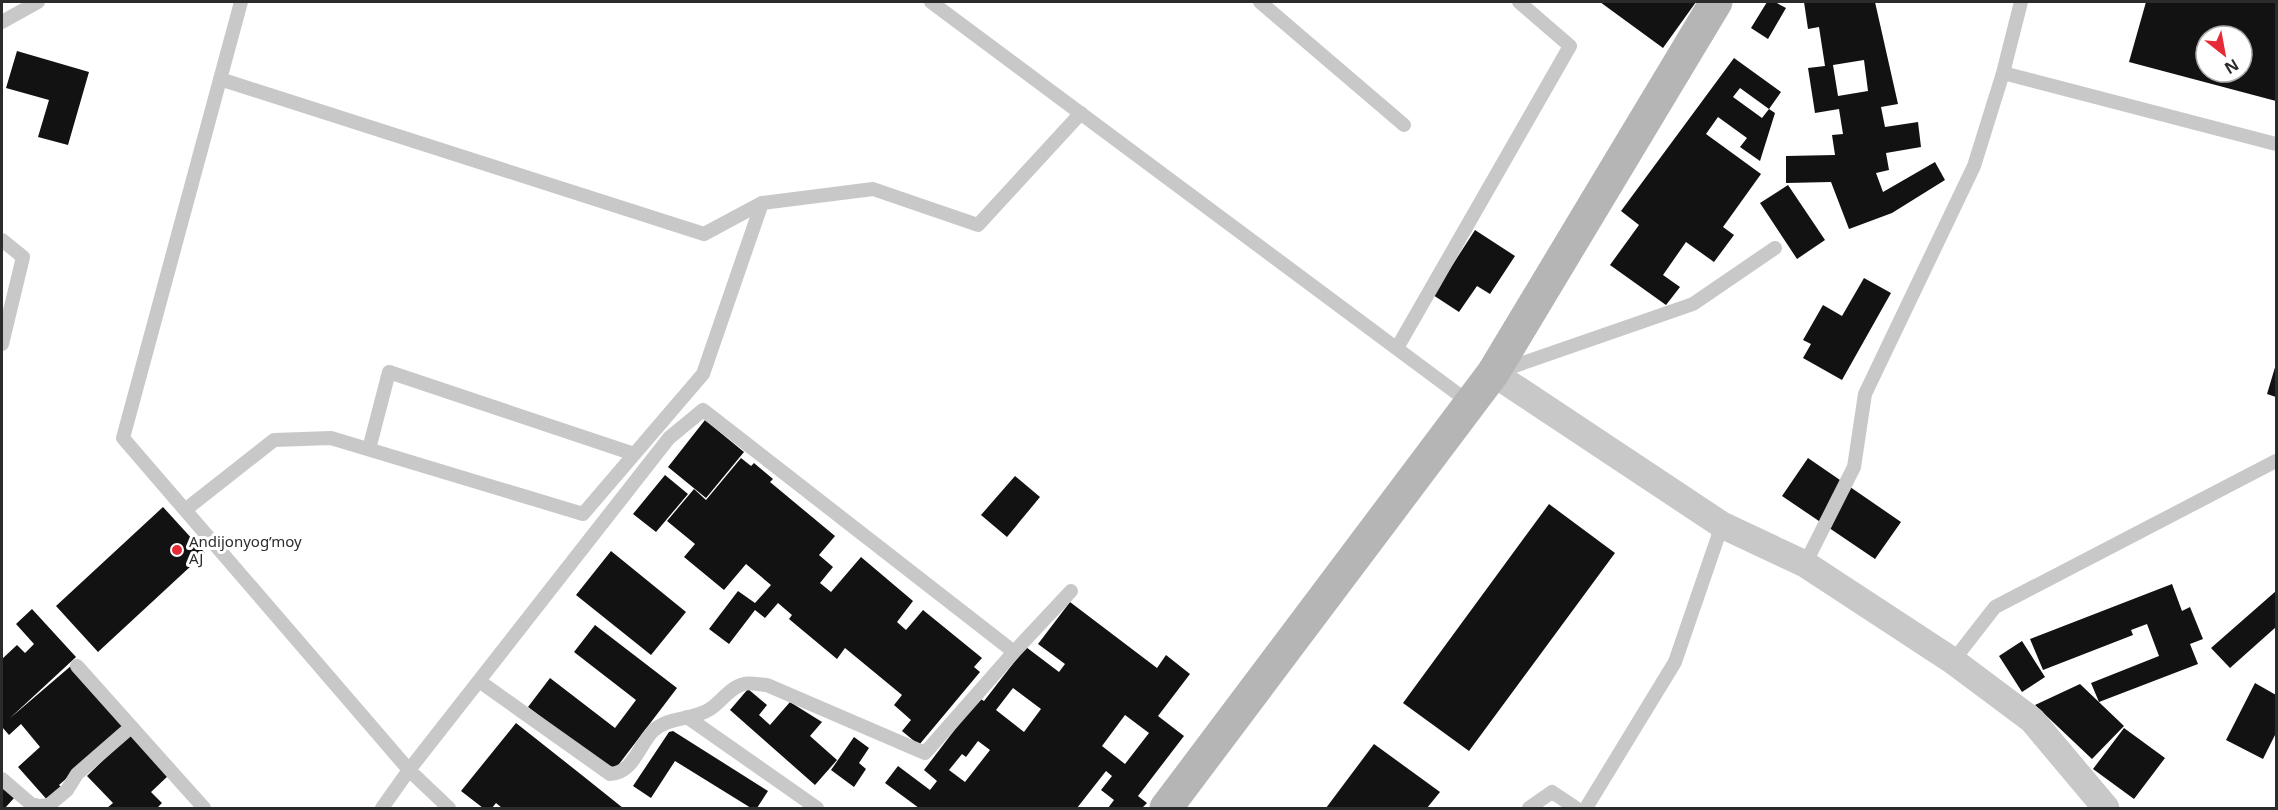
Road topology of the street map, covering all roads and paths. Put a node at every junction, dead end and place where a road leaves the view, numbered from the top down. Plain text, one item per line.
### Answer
1 (38, 2) edge
2 (241, 2) edge
3 (932, 2) edge
4 (1260, 2) edge
5 (1520, 2) edge
6 (1716, 2) edge
7 (2021, 2) edge
8 (2, 22) edge
9 (2002, 73) junction
10 (220, 79) junction
11 (1081, 113) junction
12 (1404, 125) dead end
13 (2277, 144) edge
14 (762, 203) junction
15 (2, 240) edge
16 (1775, 248) dead end
17 (2, 344) edge
18 (1397, 348) junction
19 (1492, 373) junction
20 (1470, 403) junction
21 (369, 449) junction
22 (634, 454) junction
23 (2277, 461) edge
24 (185, 510) junction
25 (1722, 525) junction
26 (1805, 564) junction
27 (1071, 591) dead end
28 (1014, 652) junction
29 (1953, 661) junction
30 (77, 666) dead end
31 (479, 681) junction
32 (687, 717) junction
33 (131, 727) junction
34 (409, 770) junction
35 (2, 779) edge
36 (204, 808) edge
37 (382, 808) edge
38 (449, 808) edge
39 (817, 808) edge
40 (1166, 808) edge
41 (1529, 808) edge
42 (1576, 808) edge
43 (1586, 808) edge
44 (2106, 808) edge

1 - 8 lane
2 - 10 lane
3 - 11 lane
4 - 12 lane
5 - 18 lane
6 - 19 street
7 - 9 lane
9 - 13 lane
9 - 26 lane
10 - 14 lane
10 - 24 lane
11 - 14 lane
11 - 18 lane
14 - 22 lane
15 - 17 lane
16 - 19 lane
18 - 20 lane
19 - 20 street
19 - 25 street
20 - 40 street
21 - 22 lane
21 - 22 lane
21 - 24 lane
23 - 29 lane
24 - 34 lane
25 - 26 street
25 - 43 lane
26 - 29 street
27 - 28 lane
28 - 31 lane
28 - 32 lane
29 - 44 street
30 - 33 lane
31 - 32 lane
31 - 34 lane
32 - 39 lane
33 - 35 lane
33 - 36 lane
34 - 37 lane
34 - 38 lane
41 - 42 lane

